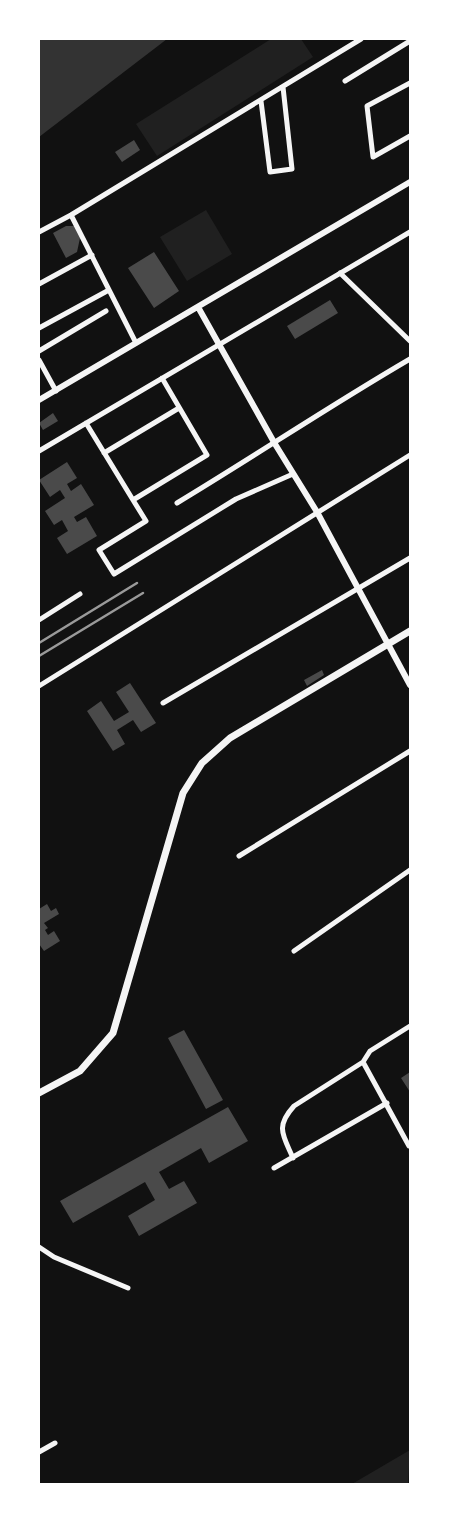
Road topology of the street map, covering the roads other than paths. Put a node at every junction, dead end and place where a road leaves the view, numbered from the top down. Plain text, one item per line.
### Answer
1 (361, 39) edge
2 (410, 40) edge
3 (345, 81) dead end
4 (410, 83) edge
5 (282, 88) junction
6 (261, 101) junction
7 (410, 136) edge
8 (410, 182) edge
9 (71, 215) junction
10 (39, 232) edge
11 (410, 232) edge
12 (92, 255) junction
13 (340, 272) junction
14 (39, 284) edge
15 (109, 290) junction
16 (198, 307) junction
17 (106, 311) dead end
18 (39, 328) edge
19 (410, 341) edge
20 (136, 343) junction
21 (220, 343) junction
22 (39, 351) edge
23 (410, 359) edge
24 (39, 360) edge
25 (162, 378) junction
26 (56, 391) junction
27 (39, 400) edge
28 (179, 408) junction
29 (86, 423) junction
30 (275, 444) junction
31 (39, 451) edge
32 (104, 453) junction
33 (410, 455) edge
34 (293, 474) junction
35 (133, 500) junction
36 (177, 503) dead end
37 (317, 512) junction
38 (410, 558) edge
39 (357, 589) junction
40 (80, 594) dead end
41 (39, 620) edge
42 (410, 631) edge
43 (387, 644) junction
44 (410, 685) edge
45 (39, 686) edge
46 (163, 703) dead end
47 (410, 752) edge
48 (240, 856) dead end
49 (410, 870) edge
50 (294, 951) dead end
51 (410, 1026) edge
52 (362, 1062) junction
53 (39, 1093) edge
54 (387, 1103) junction
55 (409, 1146) dead end
56 (293, 1158) junction
57 (274, 1168) dead end
58 (39, 1247) edge
59 (128, 1288) dead end
60 (55, 1443) dead end
61 (39, 1452) edge

1 - 5 street
2 - 3 street
4 - 7 street
5 - 6 street
5 - 6 street
6 - 9 street
8 - 16 street
9 - 10 street
9 - 12 street
11 - 13 street
12 - 14 street
12 - 15 street
13 - 19 street
13 - 21 street
15 - 18 street
15 - 20 street
16 - 20 street
16 - 21 street
17 - 22 street
20 - 26 street
21 - 25 street
21 - 30 street
23 - 30 street
24 - 26 street
25 - 28 street
25 - 29 street
26 - 27 street
28 - 32 street
28 - 35 street
29 - 31 street
29 - 32 street
30 - 34 street
30 - 36 street
32 - 35 street
33 - 37 street
34 - 35 street
34 - 37 street
37 - 39 street
37 - 45 street
38 - 39 street
39 - 43 street
39 - 46 street
40 - 41 street
42 - 43 main road
43 - 44 street
43 - 53 main road
47 - 48 street
49 - 50 street
51 - 52 street
52 - 54 street
52 - 56 street
54 - 55 street
54 - 56 street
56 - 57 street
58 - 59 street
60 - 61 street

